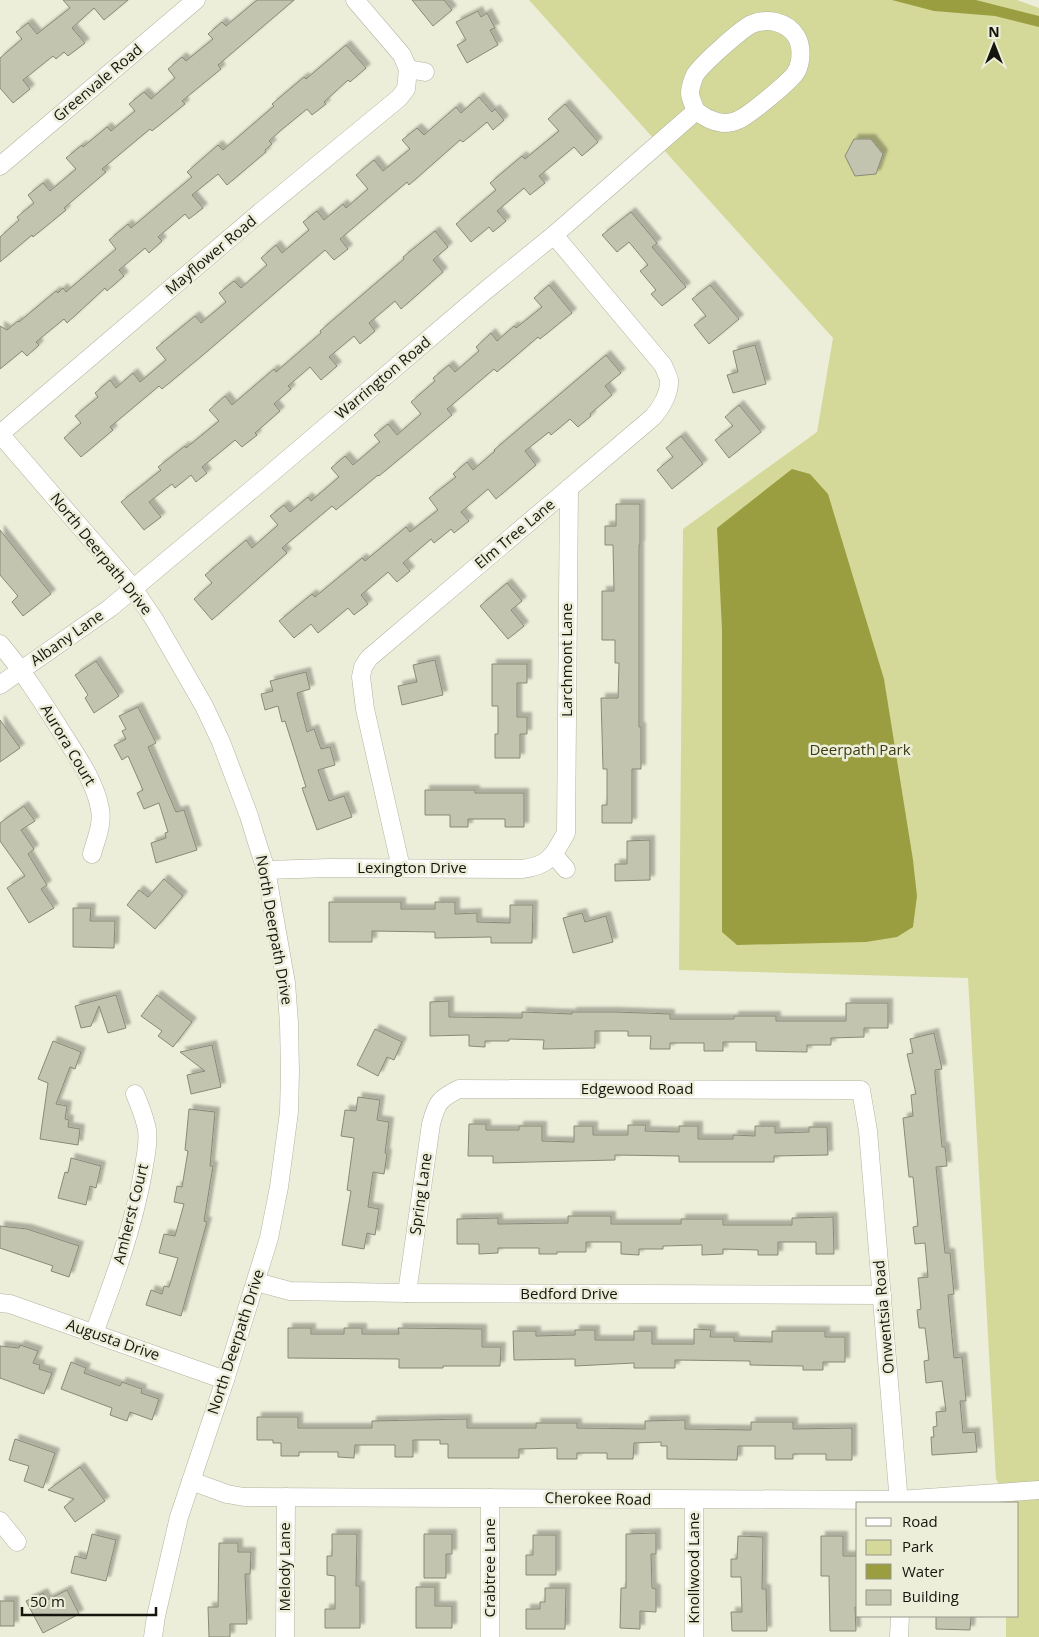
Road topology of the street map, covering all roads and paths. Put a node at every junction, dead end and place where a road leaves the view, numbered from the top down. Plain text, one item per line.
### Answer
1 (196, 0) edge
2 (355, 0) edge
3 (696, 111) junction
4 (0, 166) edge
5 (554, 235) junction
6 (0, 434) edge
7 (568, 488) junction
8 (133, 588) junction
9 (0, 644) edge
10 (20, 671) junction
11 (0, 685) edge
12 (92, 854) dead end
13 (554, 855) junction
14 (401, 868) junction
15 (566, 869) dead end
16 (266, 870) junction
17 (135, 1094) dead end
18 (443, 1097) joint
19 (868, 1131) joint
20 (256, 1282) junction
21 (407, 1293) junction
22 (882, 1295) junction
23 (0, 1303) edge
24 (94, 1333) junction
25 (225, 1380) junction
26 (191, 1481) junction
27 (1039, 1490) edge
28 (286, 1497) junction
29 (490, 1498) junction
30 (694, 1500) junction
31 (899, 1502) edge
32 (0, 1522) edge
33 (17, 1542) dead end
34 (900, 1617) edge
35 (154, 1637) edge
36 (285, 1637) edge
37 (490, 1637) edge
38 (694, 1637) edge
39 (899, 1637) edge

1 - 4 street, Greenvale Road
2 - 6 street, Mayflower Road
3 - 3 street
3 - 5 street, Warrington Road
5 - 7 street, Elm Tree Lane
5 - 8 street, Warrington Road
6 - 8 street, North Deerpath Drive
7 - 13 street, Larchmont Lane
7 - 14 street, Elm Tree Lane
8 - 10 street, Albany Lane
8 - 16 street, North Deerpath Drive
9 - 10 street, Aurora Court
10 - 11 street, Albany Lane
10 - 12 street, Aurora Court
13 - 14 street, Lexington Drive
13 - 15 street
14 - 16 street, Lexington Drive
16 - 20 street, North Deerpath Drive
17 - 24 street, Amherst Court
18 - 19 street, Edgewood Road
18 - 21 street, Spring Lane
19 - 22 street, Onwentsia Road
20 - 21 street, Bedford Drive
20 - 25 street, North Deerpath Drive
21 - 22 street, Bedford Drive
22 - 31 street, Onwentsia Road
23 - 24 street, Augusta Drive
24 - 25 street, Augusta Drive
25 - 26 street, North Deerpath Drive
26 - 28 street, Cherokee Road
26 - 35 street, North Deerpath Drive
27 - 31 street, Cherokee Road
28 - 29 street, Cherokee Road
28 - 36 street, Melody Lane
29 - 30 street, Cherokee Road
29 - 37 street, Crabtree Lane
30 - 31 street, Cherokee Road
30 - 38 street, Knollwood Lane
32 - 33 street
34 - 39 street

